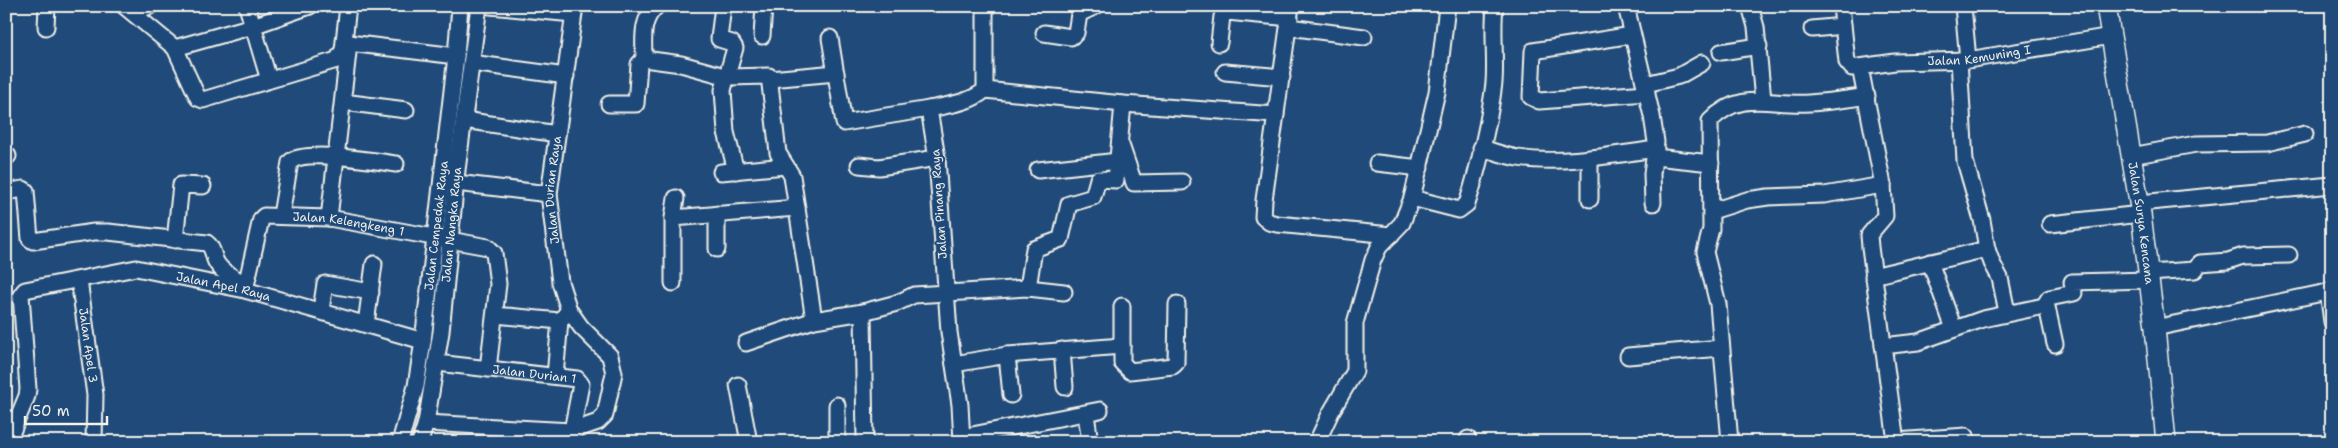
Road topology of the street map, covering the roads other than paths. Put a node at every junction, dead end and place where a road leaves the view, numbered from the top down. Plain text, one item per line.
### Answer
1 (46, 6) edge
2 (150, 6) edge
3 (247, 6) edge
4 (310, 6) edge
5 (348, 6) edge
6 (356, 6) edge
7 (460, 6) edge
8 (479, 6) edge
9 (490, 6) edge
10 (657, 6) edge
11 (723, 6) edge
12 (764, 6) edge
13 (985, 6) edge
14 (1096, 6) edge
15 (1447, 6) edge
16 (1495, 6) edge
17 (1626, 6) edge
18 (1750, 6) edge
19 (1841, 6) edge
20 (1963, 6) edge
21 (2106, 6) edge
22 (128, 9) edge
23 (574, 10) edge
24 (1290, 17) edge
25 (253, 26) junction
26 (1843, 26) junction
27 (46, 27) dead end
28 (1812, 29) dead end
29 (1044, 33) dead end
30 (1632, 35) junction
31 (762, 36) dead end
32 (2111, 36) junction
33 (1364, 37) dead end
34 (830, 38) dead end
35 (349, 43) junction
36 (1219, 43) dead end
37 (1758, 46) junction
38 (175, 48) junction
39 (1721, 52) dead end
40 (453, 56) junction
41 (644, 60) junction
42 (1964, 60) junction
43 (471, 63) junction
44 (1702, 63) dead end
45 (1854, 66) junction
46 (1224, 72) dead end
47 (836, 73) junction
48 (566, 76) junction
49 (728, 77) junction
50 (1282, 77) junction
51 (770, 79) junction
52 (269, 80) junction
53 (1646, 89) junction
54 (984, 90) junction
55 (1867, 96) junction
56 (1763, 100) junction
57 (343, 102) junction
58 (609, 104) dead end
59 (1123, 104) junction
60 (929, 109) junction
61 (406, 110) dead end
62 (1276, 114) junction
63 (464, 120) junction
64 (557, 134) junction
65 (2305, 134) dead end
66 (1119, 139) junction
67 (1481, 148) junction
68 (1655, 153) junction
69 (336, 156) junction
70 (2131, 156) junction
71 (937, 158) junction
72 (1590, 158) junction
73 (1118, 161) junction
74 (1377, 163) dead end
75 (1711, 163) junction
76 (396, 164) dead end
77 (859, 165) dead end
78 (786, 166) junction
79 (1420, 168) junction
80 (1038, 170) dead end
81 (1182, 182) dead end
82 (456, 183) junction
83 (1883, 185) junction
84 (2332, 185) edge
85 (203, 186) dead end
86 (6, 192) edge
87 (549, 194) junction
88 (676, 198) dead end
89 (1412, 198) junction
90 (1590, 199) dead end
91 (1653, 203) dead end
92 (798, 208) junction
93 (2140, 208) junction
94 (1712, 211) junction
95 (717, 214) junction
96 (280, 215) junction
97 (329, 218) junction
98 (673, 218) junction
99 (2050, 224) dead end
100 (1391, 235) junction
101 (433, 237) junction
102 (176, 240) junction
103 (451, 242) junction
104 (717, 249) dead end
105 (1987, 249) junction
106 (2289, 256) dead end
107 (1930, 262) junction
108 (374, 264) dead end
109 (1873, 276) junction
110 (2149, 276) junction
111 (79, 280) junction
112 (673, 283) dead end
113 (246, 287) junction
114 (1028, 288) junction
115 (2330, 291) edge
116 (371, 292) junction
117 (945, 292) junction
118 (1064, 292) dead end
119 (1177, 304) dead end
120 (1122, 306) dead end
121 (2044, 306) junction
122 (321, 310) junction
123 (863, 312) junction
124 (2008, 312) junction
125 (496, 315) junction
126 (565, 315) junction
127 (814, 320) junction
128 (2332, 322) edge
129 (366, 324) junction
130 (2155, 328) junction
131 (1954, 329) junction
132 (422, 341) junction
133 (746, 343) dead end
134 (2055, 344) dead end
135 (1122, 346) junction
136 (1883, 346) junction
137 (1721, 348) junction
138 (1062, 350) junction
139 (1007, 355) junction
140 (1628, 356) dead end
141 (437, 362) junction
142 (954, 364) junction
143 (488, 368) junction
144 (555, 376) junction
145 (738, 385) dead end
146 (1065, 386) dead end
147 (1011, 395) dead end
148 (837, 405) dead end
149 (426, 423) junction
150 (572, 431) junction
151 (969, 436) edge
152 (1966, 436) dead end
153 (1896, 441) edge
154 (10, 442) edge
155 (94, 442) edge
156 (400, 442) edge
157 (420, 442) edge
158 (749, 442) edge
159 (838, 442) edge
160 (865, 442) edge
161 (1090, 442) edge
162 (1317, 442) edge
163 (1730, 442) edge
164 (2166, 442) edge

1 - 27 street
2 - 22 street
3 - 25 street
4 - 25 street
5 - 52 street
6 - 35 street
7 - 40 street, Jalan Cempedak Raya
8 - 43 street, Jalan Nangka Raya
9 - 23 street
10 - 41 street
11 - 49 street
12 - 31 street
13 - 54 street
14 - 29 street
15 - 79 street
16 - 67 street
17 - 30 street
18 - 37 street
19 - 26 street
20 - 42 street
21 - 32 main road, Jalan Surya Kencana
22 - 38 street
23 - 48 street, Jalan Durian Raya
24 - 33 street
24 - 36 street
24 - 50 street
25 - 38 street
25 - 52 street
26 - 28 street
26 - 45 street
30 - 53 street
30 - 53 street
32 - 42 street, Jalan Kemuning I
32 - 70 main road, Jalan Surya Kencana
34 - 47 street
35 - 40 street
35 - 57 street
37 - 39 street
37 - 56 street
38 - 52 street
40 - 101 street, Jalan Cempedak Raya
41 - 49 street
41 - 58 street
42 - 45 street, Jalan Kemuning I
42 - 105 street
43 - 48 street
43 - 63 street, Jalan Nangka Raya
44 - 53 street
45 - 55 street
46 - 50 street
47 - 51 street
47 - 60 street
48 - 64 street, Jalan Durian Raya
49 - 51 street
49 - 78 street
50 - 62 street
51 - 78 street
53 - 68 street
54 - 59 street
54 - 60 street
55 - 56 street
55 - 83 street
56 - 75 street
57 - 61 street
57 - 69 street
59 - 62 street
59 - 66 street
60 - 71 street, Jalan Pinang Raya
62 - 100 street
63 - 64 street
63 - 82 street, Jalan Nangka Raya
64 - 87 street, Jalan Durian Raya
65 - 70 street
66 - 73 street
66 - 81 street
67 - 72 street
67 - 89 street
68 - 72 street
68 - 75 street
68 - 91 street
69 - 76 street
69 - 96 street
69 - 97 street
70 - 93 main road, Jalan Surya Kencana
71 - 77 street
71 - 117 street, Jalan Pinang Raya
72 - 90 street
73 - 80 street
73 - 114 street
74 - 79 street
75 - 94 street
78 - 92 street
79 - 89 street
82 - 87 street
82 - 103 street, Jalan Nangka Raya
83 - 94 street
83 - 109 street
84 - 93 street
85 - 102 street
86 - 102 street
87 - 126 street, Jalan Durian Raya
88 - 98 street
89 - 100 street
92 - 95 street
92 - 127 street
93 - 99 street
93 - 110 main road, Jalan Surya Kencana
94 - 137 street
95 - 98 street
95 - 104 street
96 - 97 street, Jalan Kelengkeng 1
96 - 113 street, Jalan Kelengkeng 1
97 - 101 street, Jalan Kelengkeng 1
98 - 112 street
100 - 162 street
101 - 103 street, Jalan Kelengkeng 1
101 - 132 street, Jalan Cempedak Raya
102 - 113 street
103 - 125 street, Jalan Kelengkeng 1
103 - 141 street, Jalan Nangka Raya
105 - 107 street
105 - 124 street
106 - 110 street
107 - 109 street
107 - 131 street
108 - 116 street
109 - 136 street
110 - 121 street
110 - 130 main road, Jalan Surya Kencana
111 - 113 street, Jalan Apel Raya
111 - 154 street, Jalan Apel Raya
111 - 155 street, Jalan Apel 3
113 - 122 street, Jalan Apel Raya
114 - 117 street
114 - 118 street
115 - 128 street
115 - 130 street
116 - 122 street
116 - 129 street
117 - 123 street
117 - 142 street, Jalan Pinang Raya
119 - 135 street
120 - 135 street
121 - 124 street
121 - 134 street
122 - 129 street, Jalan Apel Raya
123 - 127 street
123 - 160 street
124 - 131 street
125 - 126 street
125 - 143 street, Jalan Kelengkeng 1
126 - 144 street
126 - 150 street, Jalan Durian Raya
127 - 133 street
129 - 132 street, Jalan Apel Raya
130 - 164 main road, Jalan Surya Kencana
131 - 136 street
132 - 156 street, Jalan Cempedak Raya
135 - 138 street
136 - 153 street
137 - 140 street
137 - 163 street
138 - 139 street
138 - 146 street
139 - 142 street
139 - 147 street
141 - 143 street, Jalan Durian 1
141 - 149 street, Jalan Nangka Raya
142 - 151 street, Jalan Pinang Raya
143 - 144 street, Jalan Durian 1
144 - 150 street, Jalan Durian 1
145 - 158 street
148 - 159 street
149 - 150 street, Jalan Durian Raya
149 - 157 street, Jalan Nangka Raya
151 - 161 street
152 - 153 street

